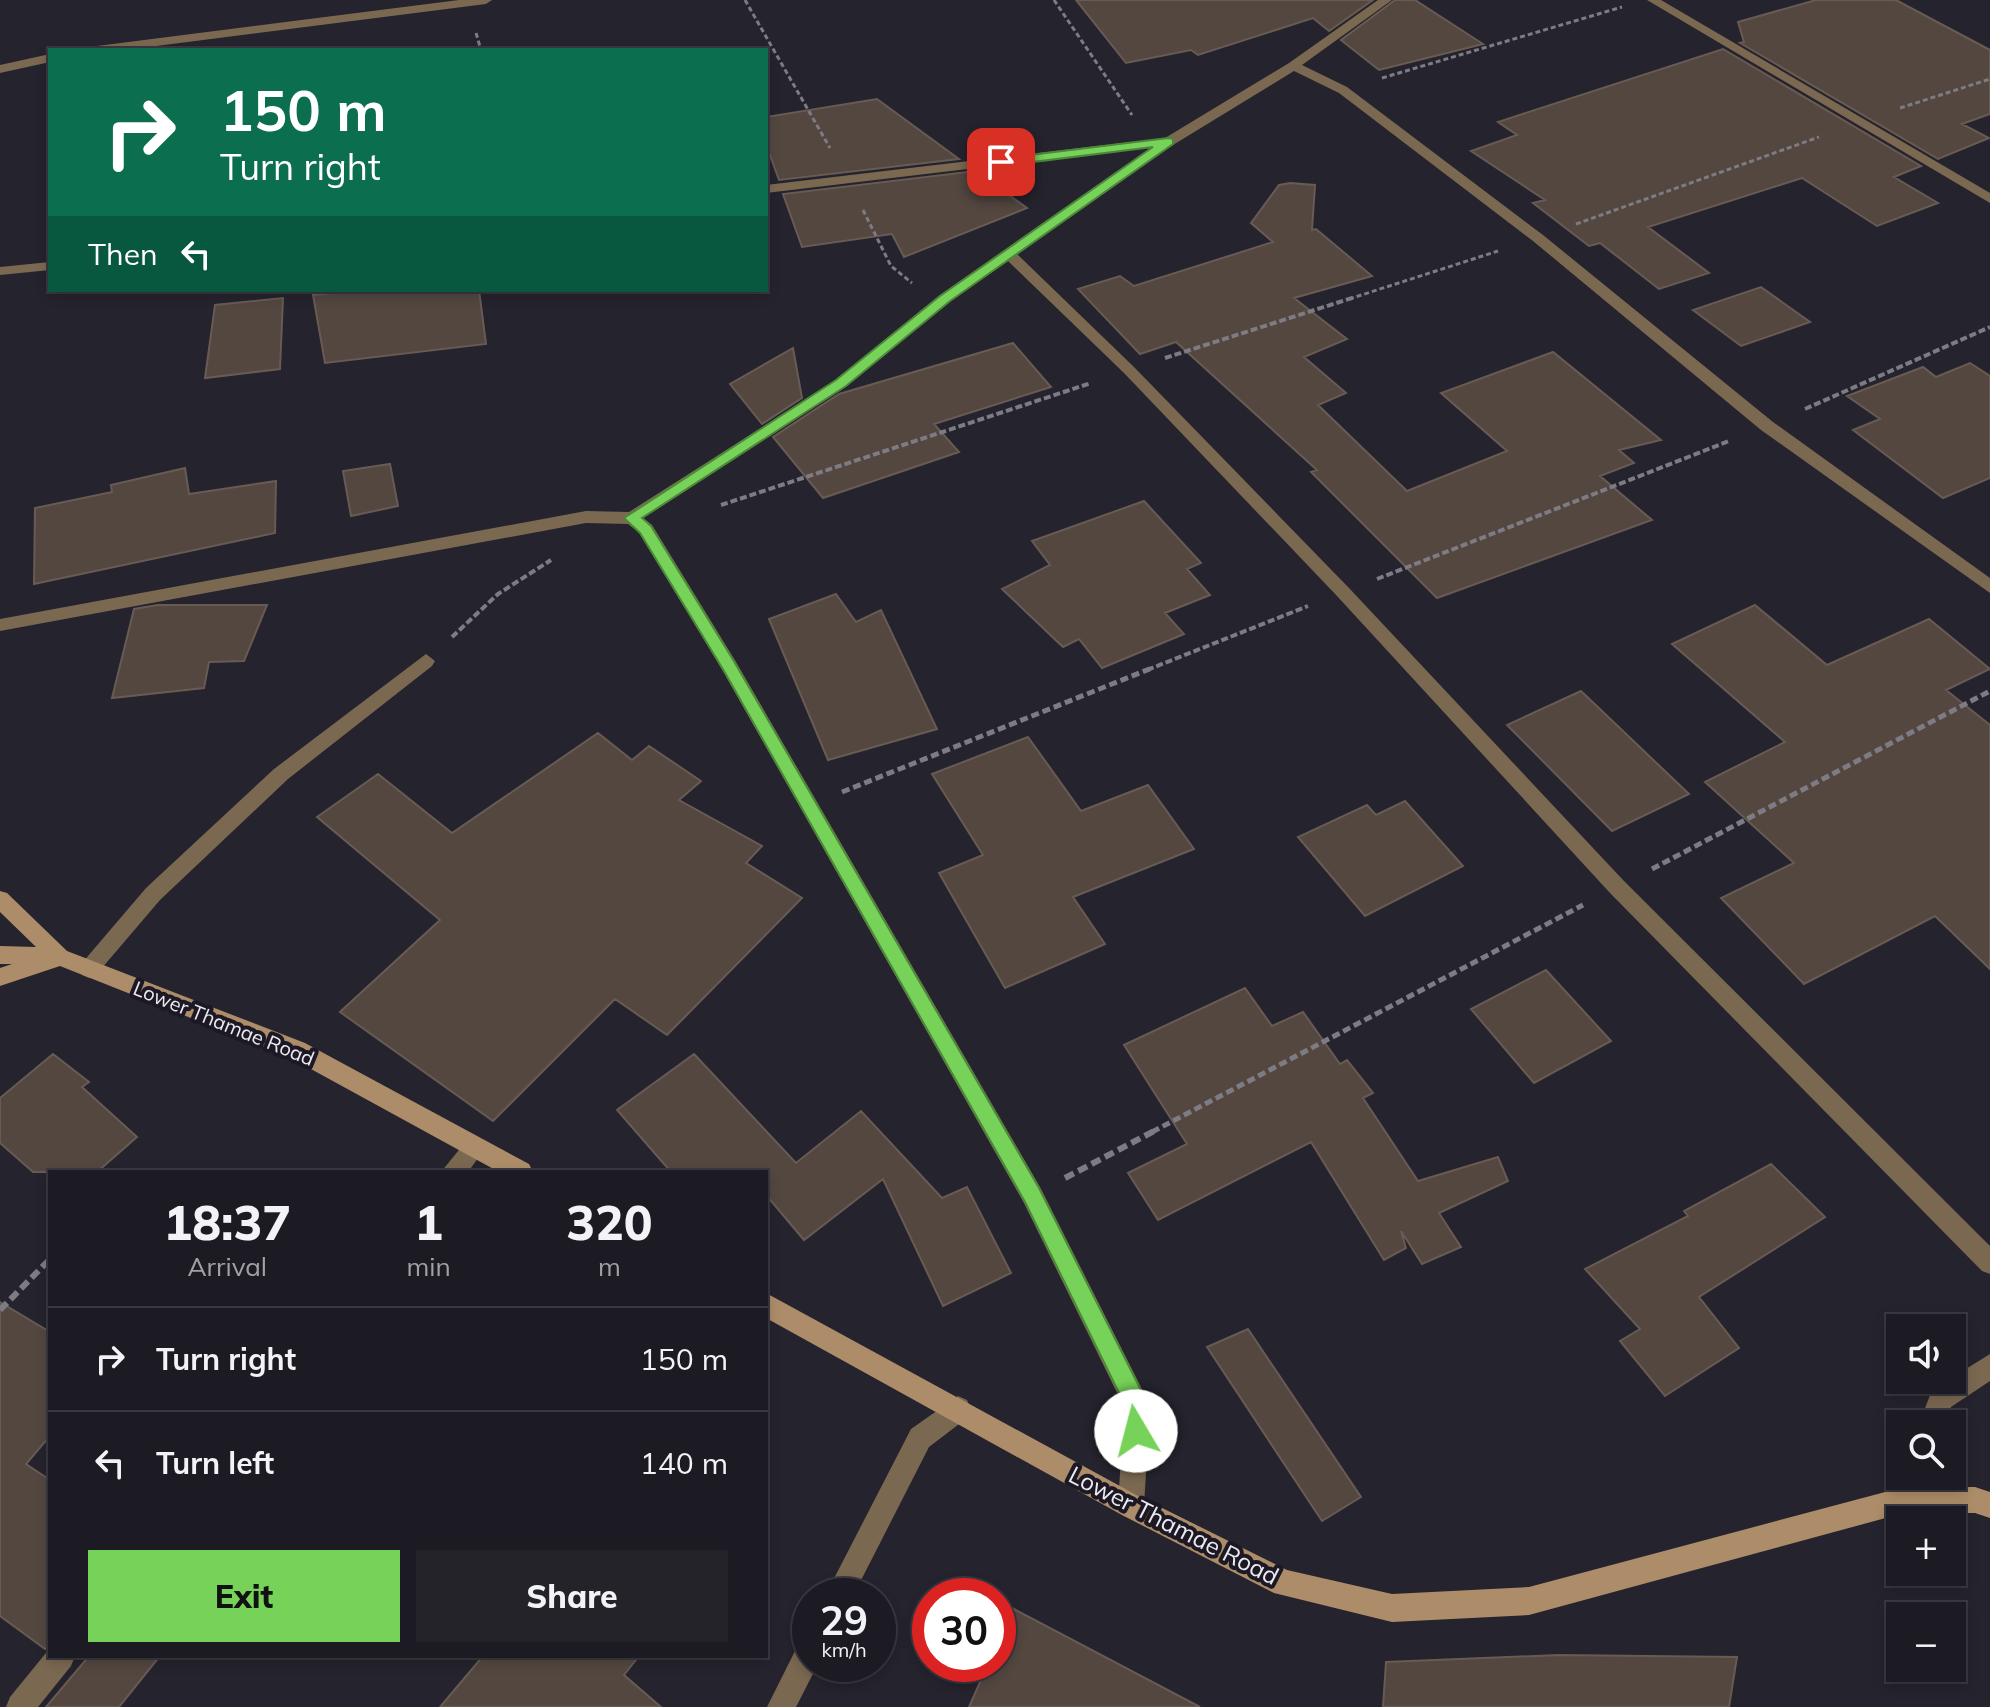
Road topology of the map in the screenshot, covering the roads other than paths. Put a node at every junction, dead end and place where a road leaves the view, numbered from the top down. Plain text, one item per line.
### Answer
1 (486, 0) edge
2 (1386, 0) edge
3 (1653, 0) edge
4 (113, 48) edge
5 (48, 58) edge
6 (1293, 66) junction
7 (0, 69) edge
8 (1161, 143) junction
9 (768, 189) edge
10 (1990, 199) edge
11 (1010, 255) junction
12 (48, 266) edge
13 (0, 271) edge
14 (632, 518) junction
15 (1990, 587) edge
16 (0, 625) edge
17 (426, 661) road end
18 (0, 899) edge
19 (0, 955) edge
20 (60, 957) junction
21 (89, 969) junction
22 (0, 977) edge
23 (475, 1147) junction
24 (455, 1170) edge
25 (517, 1170) edge
26 (1990, 1263) edge
27 (768, 1306) edge
28 (1990, 1366) edge
29 (958, 1409) junction
30 (1937, 1410) edge
31 (1902, 1490) edge
32 (1919, 1490) edge
33 (1990, 1505) edge
34 (1131, 1506) junction
35 (848, 1578) edge
36 (59, 1658) edge
37 (794, 1682) edge
38 (20, 1707) edge
39 (781, 1707) edge

1 - 4 street
2 - 6 street
3 - 10 street
5 - 7 street
6 - 8 street
6 - 15 street
8 - 9 street
8 - 11 street
11 - 14 street
11 - 26 street
12 - 13 street
14 - 16 street
14 - 34 street
17 - 21 street
18 - 20 street
19 - 20 street, Lower Thamae Road
20 - 21 street, Lower Thamae Road
20 - 22 street
21 - 23 street, Lower Thamae Road
23 - 24 street
23 - 25 street, Lower Thamae Road
27 - 29 street, Lower Thamae Road
28 - 30 street
29 - 34 street, Lower Thamae Road
29 - 35 street
31 - 34 street, Lower Thamae Road
32 - 33 street, Lower Thamae Road
36 - 38 street
37 - 39 street

